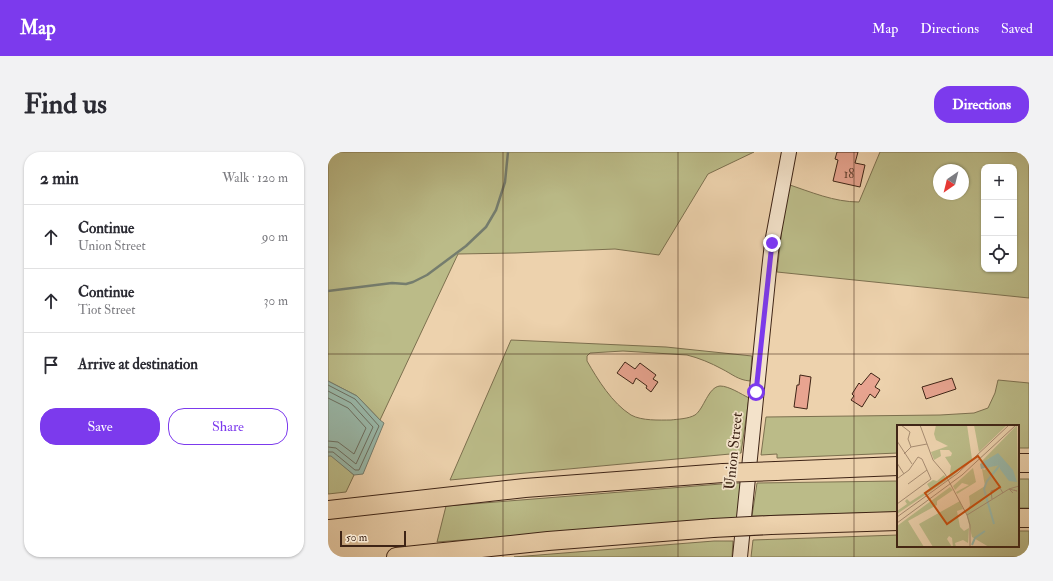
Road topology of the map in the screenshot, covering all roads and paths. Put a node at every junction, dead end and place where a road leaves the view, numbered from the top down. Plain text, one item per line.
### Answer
1 (789, 152) edge
2 (897, 466) edge
3 (328, 510) edge
4 (897, 521) edge
5 (396, 557) edge
6 (740, 557) edge

1 - 6 main road, Union Street
2 - 3 highway, bridge
4 - 5 highway, bridge

